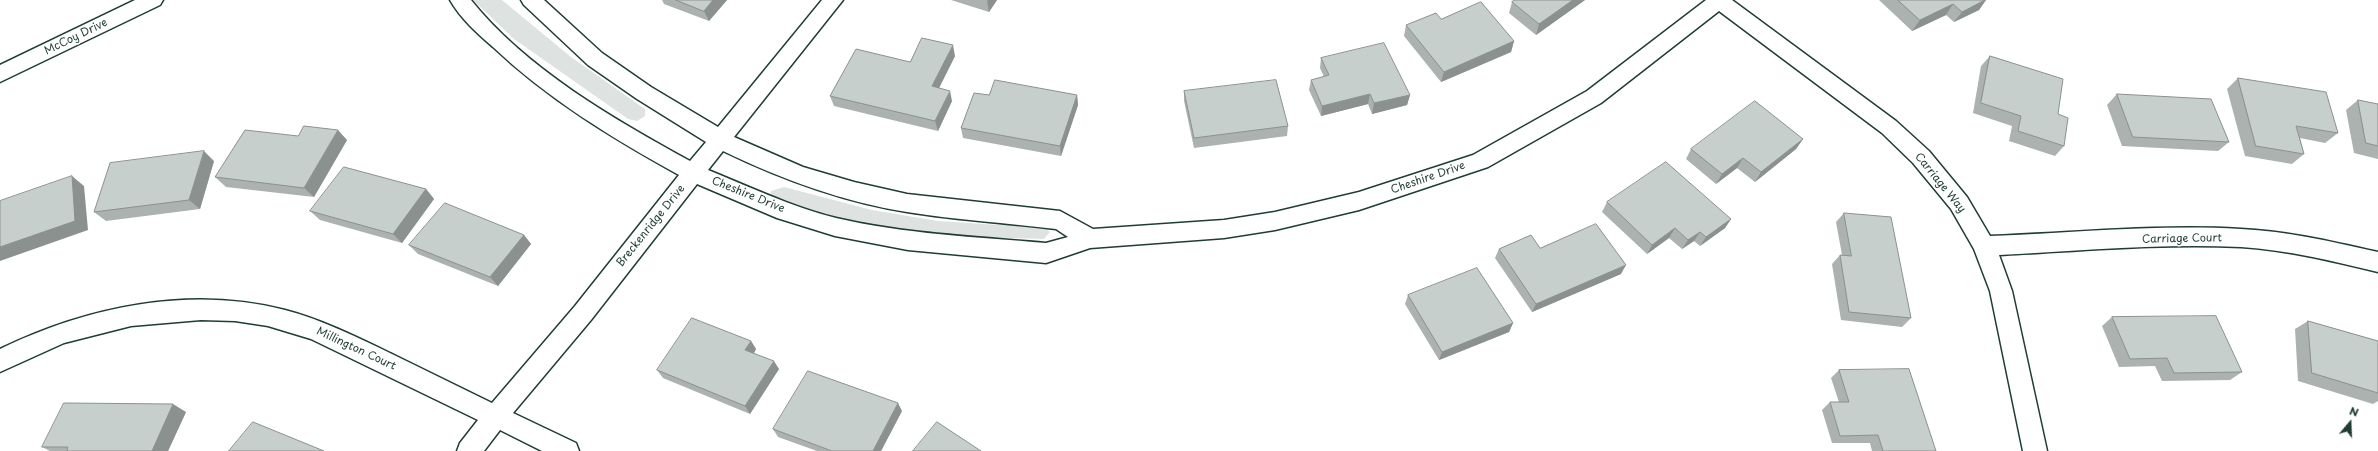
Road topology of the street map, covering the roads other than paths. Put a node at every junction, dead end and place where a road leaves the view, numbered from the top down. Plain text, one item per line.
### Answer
1 (153, 0) edge
2 (460, 0) edge
3 (531, 0) edge
4 (833, 0) edge
5 (1719, 0) edge
6 (0, 74) edge
7 (720, 140) junction
8 (694, 173) junction
9 (1090, 239) junction
10 (1984, 246) junction
11 (2378, 262) edge
12 (0, 360) edge
13 (496, 416) junction
14 (469, 451) edge
15 (567, 451) edge
16 (2035, 451) edge

1 - 6 street, McCoy Drive
2 - 8 street, Cheshire Drive
3 - 7 street
4 - 7 street, Breckenridge Drive
5 - 9 street, Cheshire Drive
5 - 10 street, Carriage Way
7 - 8 street, Breckenridge Drive
7 - 9 street
8 - 9 street, Cheshire Drive
8 - 13 street, Breckenridge Drive
10 - 11 street, Carriage Court
10 - 16 street, Carriage Way
12 - 13 street, Millington Court
13 - 14 street, Breckenridge Drive
13 - 15 street, Millington Court

